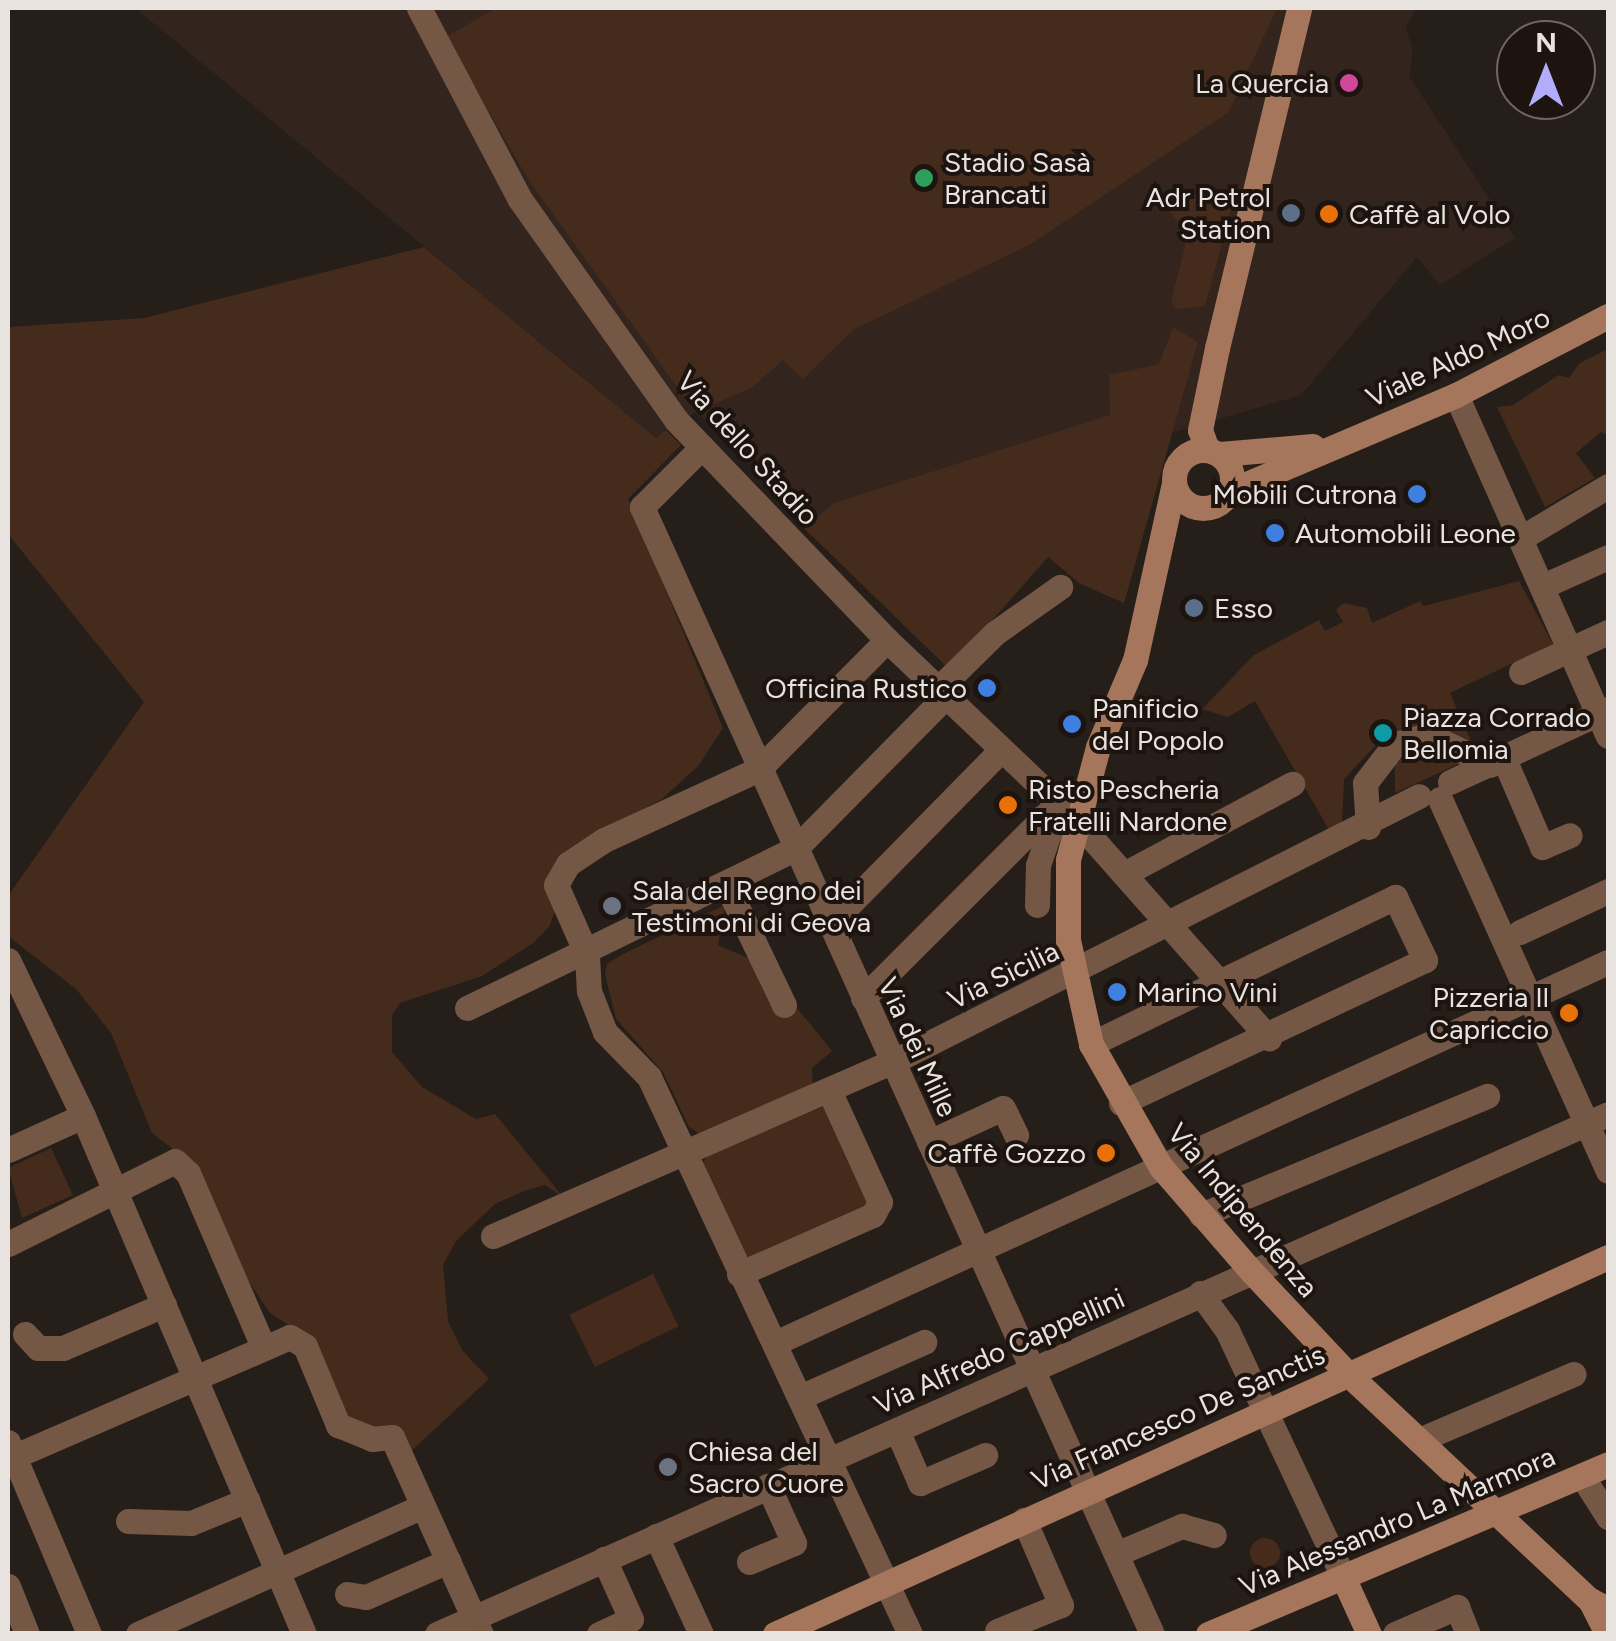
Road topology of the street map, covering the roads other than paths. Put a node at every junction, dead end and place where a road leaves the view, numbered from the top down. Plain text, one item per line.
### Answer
1 (419, 8) edge
2 (1299, 8) edge
3 (1608, 316) edge
4 (1216, 348) junction
5 (1456, 395) junction
6 (1328, 445) junction
7 (702, 447) junction
8 (1213, 452) junction
9 (1177, 472) junction
10 (1608, 486) edge
11 (1221, 499) junction
12 (1521, 538) junction
13 (1608, 557) edge
14 (1155, 583) junction
15 (1543, 586) junction
16 (1060, 587) dead end
17 (1608, 632) edge
18 (886, 640) junction
19 (1572, 649) junction
20 (1521, 672) dead end
21 (941, 693) junction
22 (1605, 720) edge
23 (1000, 751) junction
24 (1497, 762) junction
25 (759, 769) junction
26 (1292, 784) dead end
27 (1436, 793) junction
28 (1058, 814) junction
29 (1368, 826) junction
30 (1570, 835) dead end
31 (795, 849) junction
32 (1124, 874) junction
33 (726, 886) junction
34 (1608, 891) edge
35 (1037, 905) dead end
36 (830, 924) junction
37 (1170, 926) junction
38 (1520, 932) dead end
39 (587, 954) junction
40 (8, 960) edge
41 (1608, 962) edge
42 (1073, 974) junction
43 (1218, 981) junction
44 (1532, 997) junction
45 (863, 998) junction
46 (784, 1005) dead end
47 (467, 1008) dead end
48 (1269, 1038) junction
49 (1092, 1044) junction
50 (892, 1062) junction
51 (828, 1090) junction
52 (1488, 1096) dead end
53 (1121, 1103) junction
54 (83, 1116) junction
55 (1598, 1119) edge
56 (1016, 1135) dead end
57 (929, 1142) junction
58 (8, 1150) edge
59 (686, 1155) junction
60 (1161, 1167) junction
61 (1608, 1171) edge
62 (115, 1191) junction
63 (1202, 1215) junction
64 (493, 1236) dead end
65 (8, 1244) edge
66 (978, 1250) junction
67 (1608, 1258) edge
68 (1252, 1272) junction
69 (739, 1274) junction
70 (1200, 1293) junction
71 (164, 1305) junction
72 (25, 1334) dead end
73 (924, 1342) dead end
74 (775, 1343) junction
75 (263, 1346) junction
76 (1032, 1368) junction
77 (1347, 1373) junction
78 (1574, 1374) dead end
79 (193, 1375) junction
80 (800, 1397) junction
81 (1264, 1411) junction
82 (897, 1430) junction
83 (1419, 1440) junction
84 (10, 1452) edge
85 (985, 1455) dead end
86 (830, 1459) junction
87 (1608, 1464) edge
88 (1582, 1476) junction
89 (768, 1486) junction
90 (1088, 1492) junction
91 (247, 1500) junction
92 (424, 1506) junction
93 (1496, 1512) junction
94 (1608, 1517) edge
95 (1024, 1520) junction
96 (128, 1522) dead end
97 (1214, 1535) dead end
98 (656, 1536) junction
99 (1116, 1554) junction
100 (604, 1559) junction
101 (448, 1560) junction
102 (749, 1562) dead end
103 (276, 1569) junction
104 (1342, 1577) junction
105 (887, 1583) junction
106 (8, 1586) edge
107 (347, 1594) dead end
108 (1600, 1604) edge
109 (477, 1625) edge
110 (1225, 1630) edge
111 (786, 1631) edge
112 (997, 1632) edge
113 (27, 1634) edge
114 (89, 1634) edge
115 (138, 1634) edge
116 (304, 1634) edge
117 (437, 1634) edge
118 (599, 1634) edge
119 (701, 1634) edge
120 (910, 1634) edge
121 (1152, 1634) edge
122 (1369, 1634) edge
123 (1394, 1634) edge
124 (1468, 1634) edge
125 (1607, 1634) edge

1 - 7 street, Via dello Stadio
2 - 4 street
3 - 5 street, Viale Aldo Moro
4 - 8 street
4 - 9 street
5 - 6 street, Viale Aldo Moro
5 - 12 street
6 - 8 street
6 - 11 street
7 - 18 street, Via dello Stadio
7 - 25 street, Via dei Mille
8 - 9 street
8 - 11 street
9 - 11 street
9 - 14 street
10 - 12 street
11 - 14 street
12 - 15 street
13 - 15 street
14 - 28 street, Via Indipendenza
15 - 19 street
16 - 21 street
17 - 19 street
18 - 21 street, Via dello Stadio
18 - 25 street
19 - 20 street
19 - 22 street
21 - 23 street, Via dello Stadio
21 - 31 street
22 - 24 street, Via Sicilia
23 - 28 street, Via dello Stadio
23 - 36 street
24 - 27 street, Via Sicilia
24 - 29 street
24 - 30 street
25 - 31 street, Via dei Mille
25 - 39 street
26 - 32 street
27 - 29 street, Via Sicilia
27 - 44 street
28 - 32 street, Via dello Stadio
28 - 35 street
28 - 42 street, Via Indipendenza
28 - 45 street
29 - 37 street, Via Sicilia
31 - 33 street
31 - 36 street, Via dei Mille
32 - 37 street, Via dello Stadio
33 - 39 street
33 - 46 street
34 - 38 street
36 - 45 street, Via dei Mille
37 - 42 street, Via Sicilia
37 - 43 street, Via dello Stadio
39 - 47 street
39 - 59 street
40 - 54 street
41 - 44 street
42 - 49 street, Via Indipendenza
42 - 50 street, Via Sicilia
43 - 48 street, Via dello Stadio
43 - 48 street
43 - 49 street
44 - 55 street
44 - 60 street
45 - 50 street, Via dei Mille
48 - 53 street
49 - 53 street, Via Indipendenza
50 - 51 street, Via Sicilia
50 - 57 street, Via dei Mille
51 - 59 street, Via Sicilia
51 - 69 street
52 - 63 street
53 - 60 street, Via Indipendenza
54 - 58 street
54 - 62 street
55 - 61 street
55 - 68 street, Via Alfredo Cappellini
56 - 57 street
57 - 66 street, Via dei Mille
59 - 64 street, Via Sicilia
59 - 69 street
60 - 63 street, Via Indipendenza
60 - 66 street
62 - 65 street
62 - 71 street
62 - 75 street
63 - 68 street, Via Indipendenza
66 - 74 street
66 - 76 street, Via dei Mille
67 - 77 street, Via Francesco De Sanctis
68 - 70 street, Via Alfredo Cappellini
68 - 77 street, Via Indipendenza
69 - 74 street
70 - 76 street, Via Alfredo Cappellini
70 - 81 street
71 - 72 street
71 - 79 street
73 - 80 street
74 - 80 street
75 - 79 street
75 - 92 street
76 - 82 street, Via Alfredo Cappellini
76 - 90 street, Via dei Mille
77 - 81 street, Via Francesco De Sanctis
77 - 83 street, Via Indipendenza
78 - 83 street
79 - 84 street
79 - 91 street
80 - 86 street
81 - 90 street, Via Francesco De Sanctis
81 - 104 street
82 - 85 street
82 - 86 street, Via Alfredo Cappellini
83 - 93 street, Via Indipendenza
84 - 114 street
86 - 89 street, Via Alfredo Cappellini
86 - 105 street
87 - 88 street, Via Alessandro La Marmora
88 - 93 street, Via Alessandro La Marmora
88 - 94 street
89 - 98 street, Via Alfredo Cappellini
89 - 102 street
90 - 95 street, Via Francesco De Sanctis
90 - 99 street, Via dei Mille
91 - 96 street
91 - 103 street
92 - 101 street
92 - 103 street
93 - 104 street, Via Alessandro La Marmora
93 - 108 street, Via Indipendenza
95 - 105 street, Via Francesco De Sanctis
95 - 112 street
97 - 99 street
98 - 100 street, Via Alfredo Cappellini
98 - 119 street
99 - 121 street, Via dei Mille
100 - 109 street, Via Alfredo Cappellini
100 - 118 street
101 - 107 street
101 - 109 street
103 - 115 street
103 - 116 street
104 - 110 street, Via Alessandro La Marmora
104 - 122 street
105 - 111 street, Via Francesco De Sanctis
105 - 120 street
106 - 113 street
108 - 125 street
109 - 117 street, Via Alfredo Cappellini
123 - 124 street

